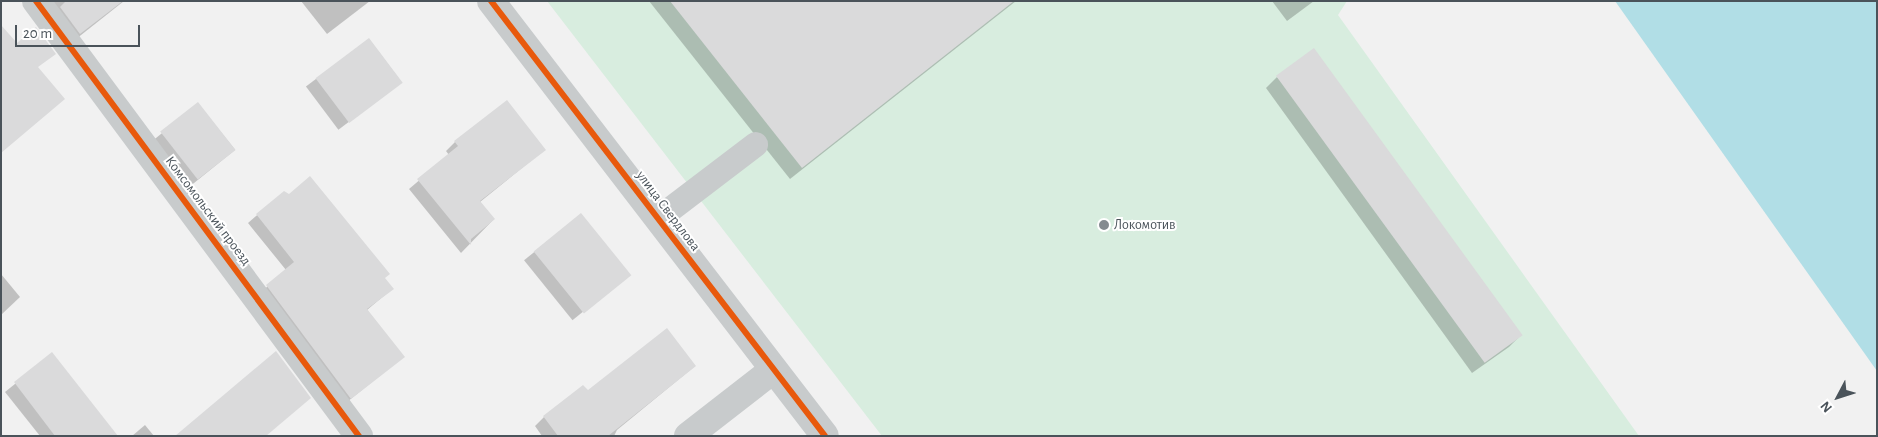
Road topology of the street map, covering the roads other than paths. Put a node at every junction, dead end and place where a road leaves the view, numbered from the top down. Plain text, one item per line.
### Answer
1 (36, 1) edge
2 (491, 1) edge
3 (755, 144) dead end
4 (658, 218) junction
5 (773, 370) junction
6 (359, 436) edge
7 (688, 436) edge
8 (825, 436) edge

1 - 6 street, Комсомольский проезд
2 - 4 street, улица Свердлова
3 - 4 lane
4 - 5 street, улица Свердлова
5 - 7 street
5 - 8 street, улица Свердлова

